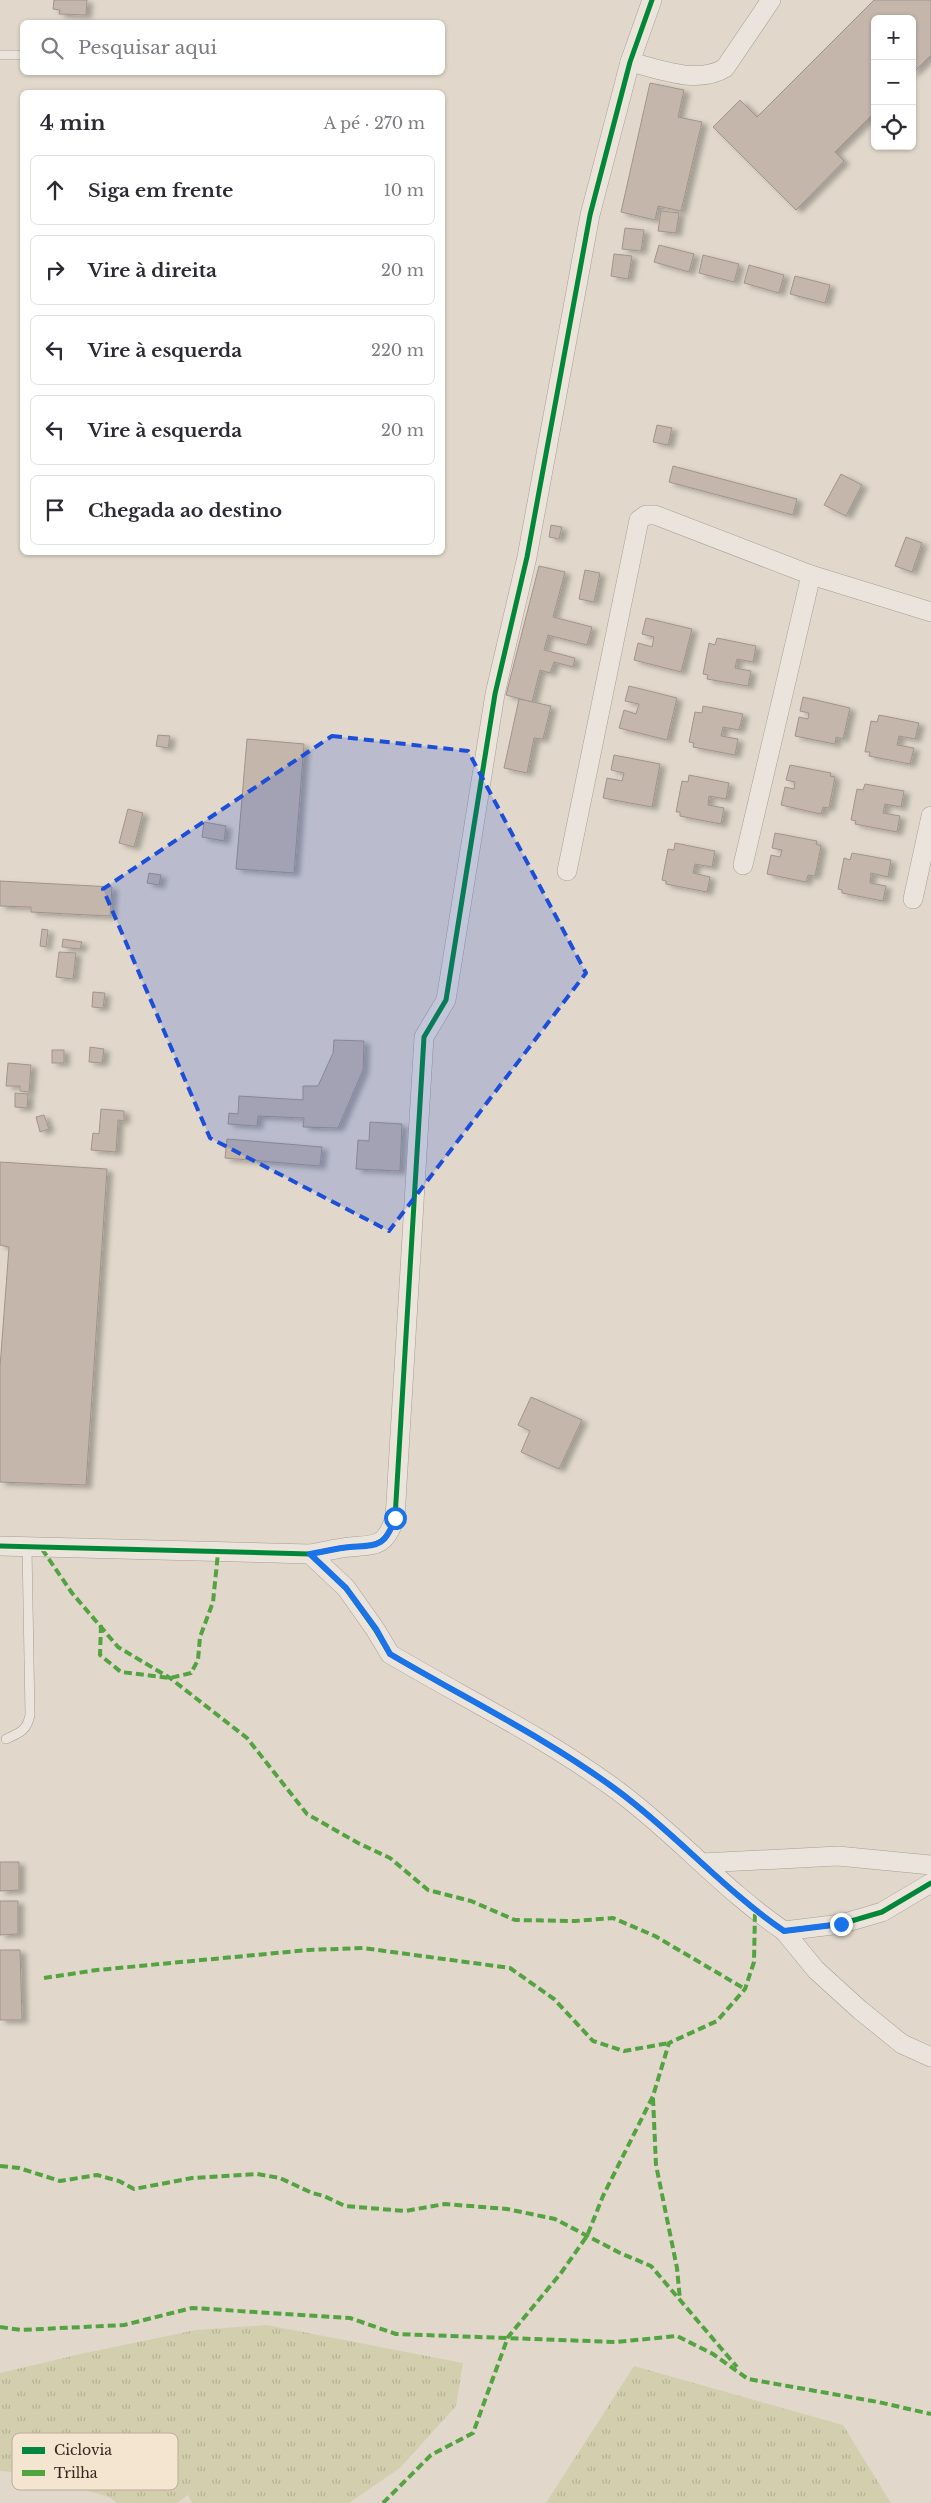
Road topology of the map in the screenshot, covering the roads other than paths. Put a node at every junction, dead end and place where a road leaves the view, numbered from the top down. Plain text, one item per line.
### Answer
1 (652, 0) edge
2 (771, 0) edge
3 (0, 54) edge
4 (20, 56) edge
5 (630, 62) junction
6 (811, 575) junction
7 (931, 612) edge
8 (931, 816) edge
9 (743, 865) dead end
10 (567, 870) dead end
11 (913, 899) dead end
12 (0, 1546) edge
13 (27, 1548) junction
14 (310, 1554) junction
15 (6, 1740) dead end
16 (702, 1863) junction
17 (931, 1865) edge
18 (931, 1883) edge
19 (784, 1931) junction
20 (931, 2057) edge

1 - 5 street
2 - 5 street
3 - 4 lane
5 - 14 street
6 - 7 street
6 - 9 street
6 - 10 street
8 - 11 street
12 - 13 street
13 - 14 street
13 - 15 lane
14 - 16 street
16 - 17 street
16 - 19 street
18 - 19 street
19 - 20 street

